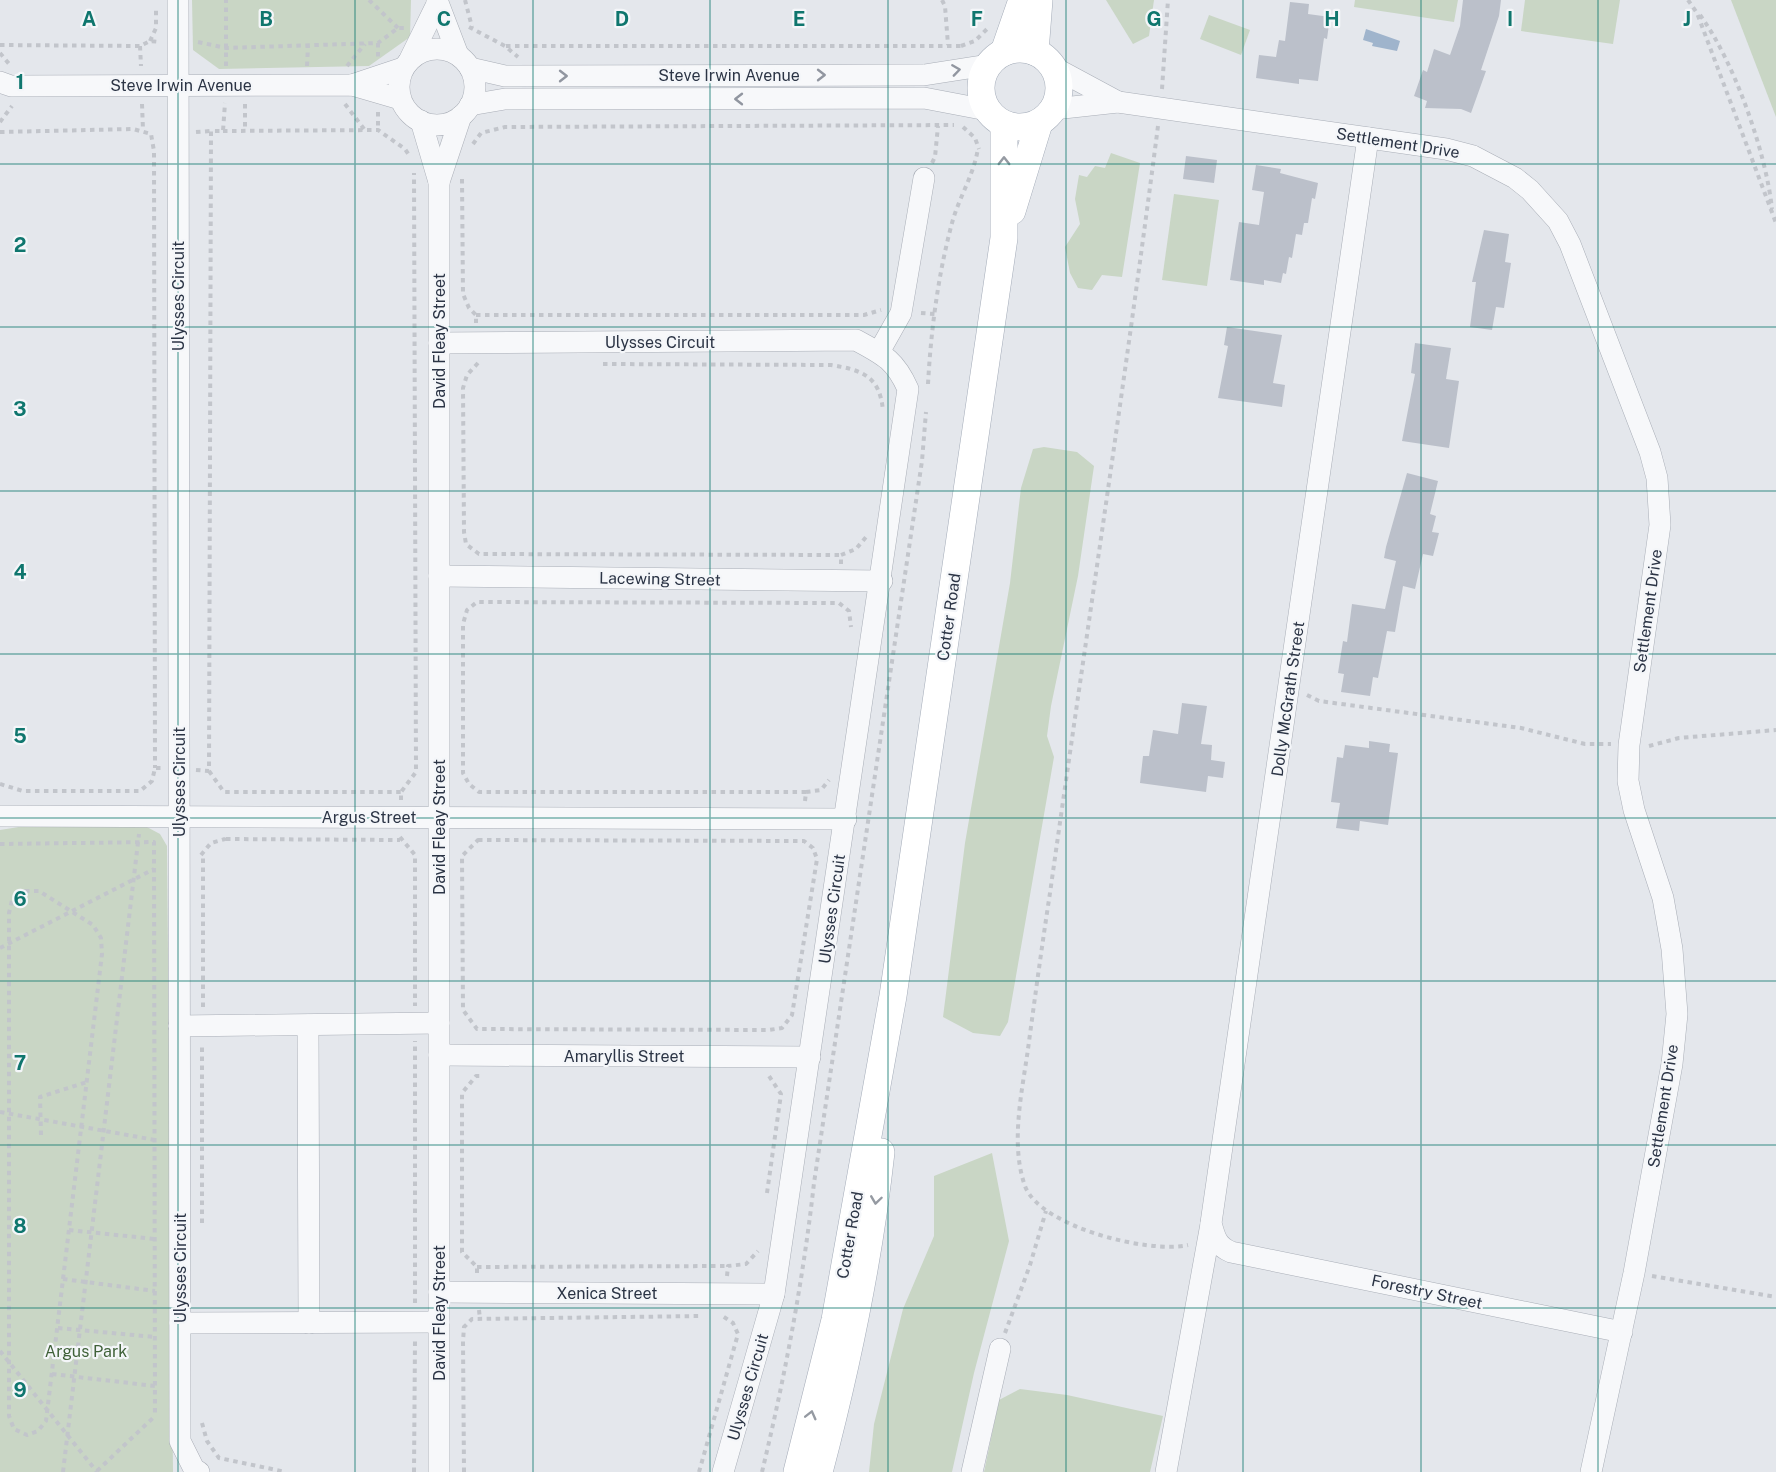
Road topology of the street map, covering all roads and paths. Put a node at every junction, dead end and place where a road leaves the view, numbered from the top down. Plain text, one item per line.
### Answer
1 (156, 0) edge
2 (178, 0) edge
3 (226, 0) edge
4 (369, 0) edge
5 (465, 0) edge
6 (942, 0) edge
7 (1022, 0) edge
8 (1039, 0) edge
9 (1168, 0) edge
10 (1688, 0) edge
11 (437, 2) edge
12 (1697, 12) junction
13 (990, 24) dead end
14 (202, 42) dead end
15 (0, 45) edge
16 (948, 45) junction
17 (308, 46) junction
18 (226, 48) junction
19 (996, 59) junction
20 (1044, 59) junction
21 (464, 62) junction
22 (406, 64) junction
23 (307, 69) dead end
24 (225, 85) junction
25 (342, 85) junction
26 (4, 86) edge
27 (178, 86) junction
28 (400, 99) junction
29 (1118, 102) junction
30 (245, 104) dead end
31 (1161, 108) junction
32 (466, 111) junction
33 (1047, 116) junction
34 (996, 118) junction
35 (421, 121) junction
36 (938, 126) junction
37 (245, 130) junction
38 (364, 130) junction
39 (223, 131) junction
40 (0, 132) edge
41 (1368, 138) junction
42 (470, 149) dead end
43 (410, 158) dead end
44 (414, 166) dead end
45 (462, 176) dead end
46 (924, 178) joint
47 (439, 182) junction
48 (1773, 215) junction
49 (1776, 223) edge
50 (1004, 238) junction
51 (891, 309) dead end
52 (476, 315) junction
53 (439, 343) junction
54 (879, 352) junction
55 (476, 353) junction
56 (488, 363) dead end
57 (594, 364) dead end
58 (928, 387) dead end
59 (926, 403) dead end
60 (882, 421) dead end
61 (868, 525) dead end
62 (841, 555) junction
63 (439, 576) junction
64 (840, 581) junction
65 (882, 581) junction
66 (839, 603) junction
67 (850, 635) dead end
68 (1289, 689) junction
69 (1776, 730) edge
70 (1629, 745) junction
71 (155, 768) junction
72 (831, 768) dead end
73 (179, 769) junction
74 (209, 771) junction
75 (0, 784) edge
76 (401, 792) junction
77 (806, 792) junction
78 (0, 816) edge
79 (179, 816) junction
80 (401, 817) junction
81 (439, 817) junction
82 (804, 819) junction
83 (846, 819) junction
84 (225, 839) dead end
85 (400, 840) junction
86 (804, 841) junction
87 (138, 842) junction
88 (0, 844) edge
89 (203, 855) dead end
90 (154, 869) junction
91 (134, 879) junction
92 (71, 911) junction
93 (9, 944) junction
94 (0, 948) edge
95 (0, 990) edge
96 (9, 990) junction
97 (893, 996) junction
98 (415, 1023) junction
99 (439, 1023) junction
100 (308, 1025) junction
101 (179, 1026) junction
102 (203, 1026) junction
103 (0, 1028) edge
104 (8, 1028) junction
105 (439, 1055) junction
106 (810, 1056) junction
107 (0, 1064) edge
108 (9, 1064) junction
109 (488, 1076) dead end
110 (758, 1076) dead end
111 (87, 1082) junction
112 (0, 1112) edge
113 (9, 1113) junction
114 (41, 1119) junction
115 (81, 1127) junction
116 (104, 1131) junction
117 (41, 1135) dead end
118 (155, 1140) junction
119 (766, 1197) dead end
120 (1046, 1211) junction
121 (1211, 1224) junction
122 (69, 1230) junction
123 (202, 1231) dead end
124 (92, 1232) junction
125 (155, 1239) junction
126 (759, 1242) dead end
127 (728, 1266) junction
128 (477, 1267) junction
129 (1634, 1273) junction
130 (63, 1279) junction
131 (86, 1282) junction
132 (155, 1291) junction
133 (439, 1292) junction
134 (478, 1292) junction
135 (727, 1293) junction
136 (774, 1294) junction
137 (1776, 1297) edge
138 (480, 1319) junction
139 (415, 1322) junction
140 (439, 1322) junction
141 (180, 1323) junction
142 (309, 1323) junction
143 (58, 1328) junction
144 (80, 1330) junction
145 (1622, 1332) junction
146 (155, 1337) junction
147 (1000, 1348) joint
148 (0, 1351) edge
149 (9, 1361) junction
150 (52, 1374) junction
151 (74, 1377) junction
152 (155, 1386) junction
153 (48, 1411) junction
154 (201, 1415) dead end
155 (67, 1435) junction
156 (63, 1472) edge
157 (97, 1472) edge
158 (199, 1472) edge
159 (286, 1472) edge
160 (414, 1472) edge
161 (439, 1472) edge
162 (464, 1472) edge
163 (699, 1472) edge
164 (723, 1472) edge
165 (762, 1472) edge
166 (797, 1472) edge
167 (819, 1472) edge
168 (972, 1472) edge
169 (1166, 1472) edge
170 (1591, 1472) edge

1 - 15 path
2 - 27 street, Ulysses Circuit
3 - 18 path
4 - 17 path
5 - 16 path
6 - 16 path
7 - 19 main road
8 - 20 main road
9 - 31 path
10 - 12 path
11 - 21 street
11 - 22 street
12 - 48 path
12 - 48 path
13 - 16 path
14 - 18 path
17 - 18 path
17 - 23 path
18 - 24 path
19 - 20 main road
21 -> 19 street, Steve Irwin Avenue
19 - 34 main road
20 - 29 street, Settlement Drive
20 - 33 main road
21 - 22 street
21 - 32 street
22 - 25 street, Steve Irwin Avenue
22 - 28 street
24 - 25 street, Steve Irwin Avenue
24 - 27 street, Steve Irwin Avenue
24 - 39 path
25 - 28 street, Steve Irwin Avenue
25 - 38 path
26 - 27 street, Steve Irwin Avenue
27 - 73 street, Ulysses Circuit
28 - 35 street
29 - 31 street, Settlement Drive
29 - 33 street, Settlement Drive
30 - 37 path
31 - 41 street, Settlement Drive
31 - 120 path
34 -> 32 street, Steve Irwin Avenue
32 - 35 street
32 - 47 street, David Fleay Street
33 - 34 main road
33 - 50 main road, Cotter Road
50 -> 34 main road, Cotter Road
35 - 47 street, David Fleay Street
36 - 42 path
36 - 46 path
36 - 58 path
37 - 38 path
37 - 39 path
38 - 43 path
39 - 74 path
40 - 71 path
41 - 68 street, Dolly McGrath Street
41 - 70 street, Settlement Drive
44 - 76 path
45 - 52 path
46 - 54 street
47 - 53 street, David Fleay Street
48 - 49 path
50 - 97 main road, Cotter Road
51 - 52 path
52 - 55 path
53 - 55 street, Ulysses Circuit
53 - 63 street, David Fleay Street
54 - 55 street, Ulysses Circuit
54 - 65 street, Ulysses Circuit
55 - 56 path
55 - 62 path
57 - 60 path
59 - 165 path
61 - 62 path
62 - 64 path
63 - 64 street, Lacewing Street
63 - 81 street, David Fleay Street
64 - 65 street, Lacewing Street
64 - 66 path
65 - 83 street, Ulysses Circuit
66 - 67 path
66 - 77 path
68 - 70 path
68 - 121 street, Dolly McGrath Street
69 - 70 path
70 - 129 street, Settlement Drive
71 - 73 path
71 - 75 path
72 - 77 path
73 - 74 path
73 - 79 street, Ulysses Circuit
74 - 76 path
76 - 80 path
77 - 82 path
78 - 79 street, Argus Street
79 - 80 street, Argus Street
79 - 101 street, Ulysses Circuit
80 - 81 street, Argus Street
80 - 85 path
81 - 82 street, Argus Street
81 - 99 street, David Fleay Street
82 - 83 street, Argus Street
82 - 86 path
83 - 106 street, Ulysses Circuit
84 - 85 path
85 - 98 path
86 - 86 path
87 - 88 path
87 - 90 path
87 - 91 path
89 - 102 path
90 - 91 path
90 - 118 path
91 - 92 path
91 - 116 path
92 - 93 path
92 - 93 path
92 - 111 path
93 - 94 path
93 - 96 path
95 - 96 path
96 - 104 path
166 -> 97 main road, Cotter Road
97 -> 167 main road, Cotter Road
98 - 99 street
98 - 100 street
98 - 139 path
99 - 105 street, David Fleay Street
100 - 102 street
100 - 142 street
101 - 102 street
101 - 141 street, Ulysses Circuit
102 - 123 path
103 - 104 path
104 - 108 path
105 - 106 street, Amaryllis Street
105 - 133 street, David Fleay Street
106 - 136 street, Ulysses Circuit
107 - 108 path
108 - 113 path
109 - 128 path
110 - 119 path
111 - 114 path
111 - 115 path
112 - 113 path
113 - 114 path
113 - 149 path
114 - 115 path
114 - 117 path
115 - 116 path
115 - 122 path
116 - 118 path
116 - 124 path
118 - 125 path
120 - 121 path
120 - 147 path
121 - 145 street, Forestry Street
121 - 169 street, Dolly McGrath Street
122 - 124 path
122 - 130 path
124 - 125 path
124 - 131 path
125 - 132 path
126 - 127 path
127 - 128 path
127 - 135 path
128 - 134 path
129 - 137 path
129 - 145 street, Settlement Drive
130 - 131 path
130 - 143 path
131 - 132 path
131 - 144 path
132 - 146 path
133 - 134 street, Xenica Street
133 - 140 street, David Fleay Street
134 - 135 street, Xenica Street
134 - 138 path
135 - 136 street, Xenica Street
136 - 164 street, Ulysses Circuit
138 - 162 path
138 - 163 path
139 - 140 street
139 - 142 street
139 - 160 path
140 - 161 street, David Fleay Street
141 - 142 street
141 - 158 street, Ulysses Circuit
143 - 144 path
143 - 150 path
144 - 146 path
144 - 151 path
145 - 170 street, Settlement Drive
146 - 152 path
147 - 168 street
148 - 149 path
149 - 153 path
149 - 153 path
150 - 151 path
150 - 153 path
151 - 152 path
151 - 155 path
152 - 157 path
153 - 155 path
154 - 159 path
155 - 156 path
155 - 157 path

